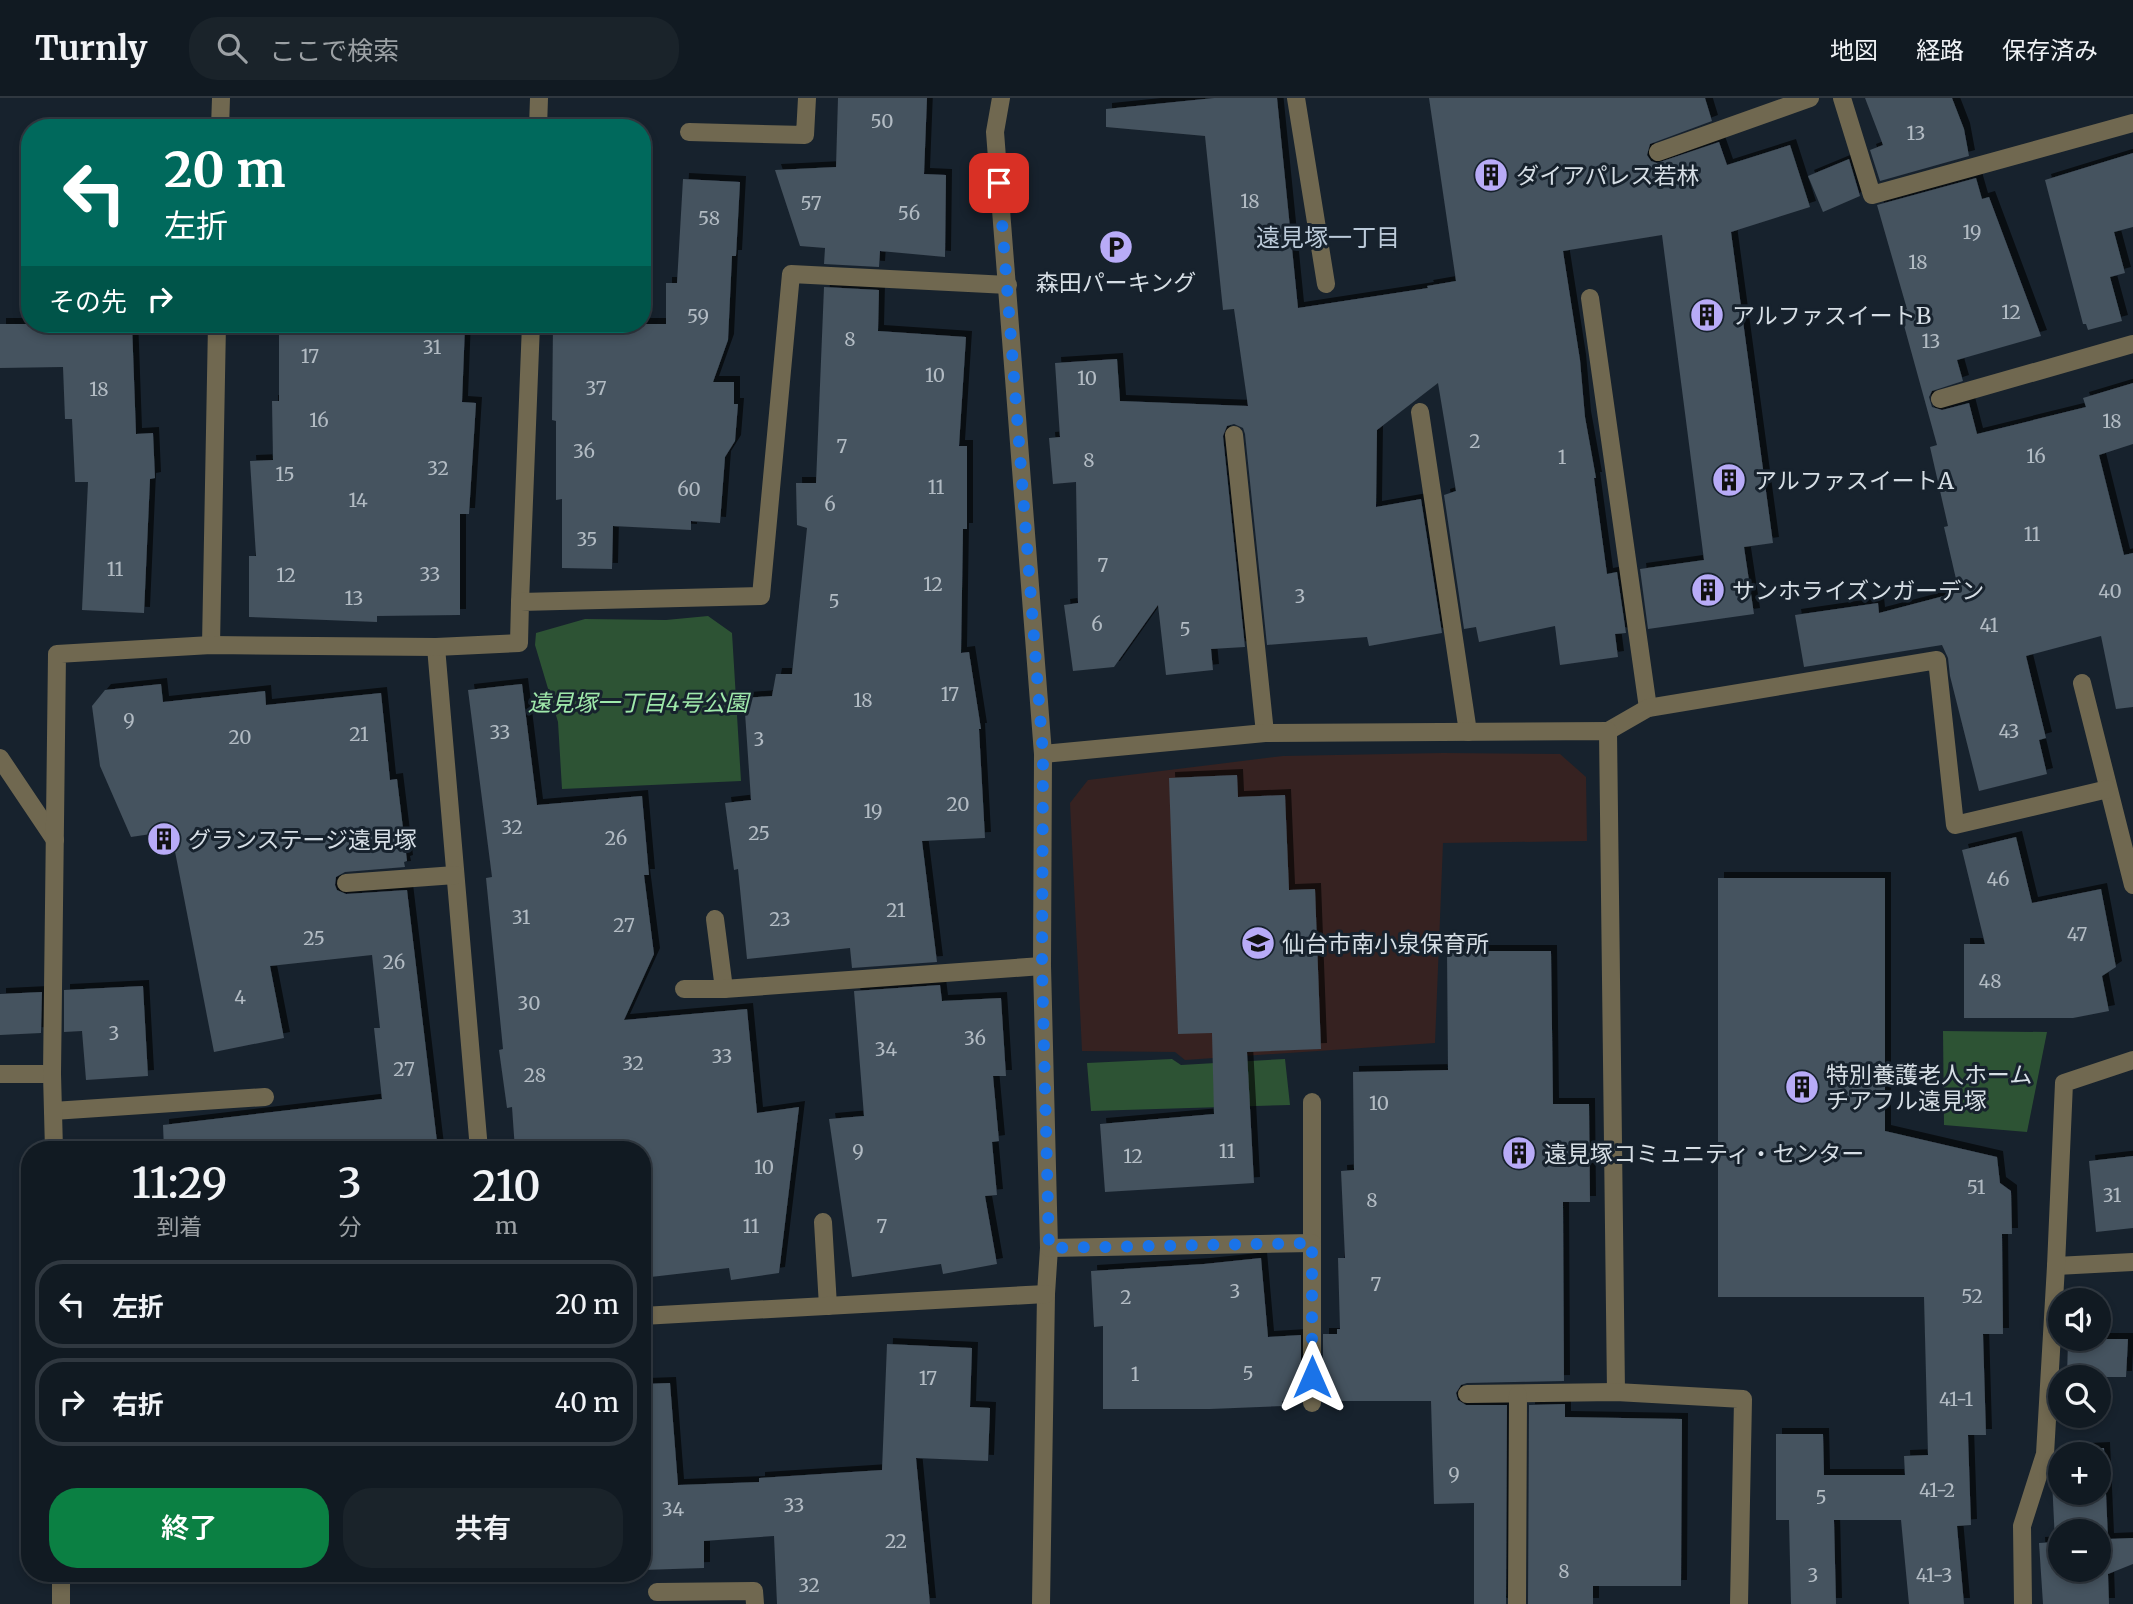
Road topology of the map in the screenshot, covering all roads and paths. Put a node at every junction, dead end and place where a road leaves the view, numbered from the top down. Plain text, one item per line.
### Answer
1 (221, 98) edge
2 (539, 98) edge
3 (807, 98) edge
4 (1001, 98) edge
5 (1296, 98) edge
6 (1810, 98) edge
7 (1842, 98) edge
8 (220, 119) edge
9 (538, 119) edge
10 (2133, 123) edge
11 (689, 132) dead end
12 (1658, 152) dead end
13 (1008, 285) junction
14 (1326, 285) dead end
15 (1590, 298) dead end
16 (217, 333) edge
17 (531, 333) edge
18 (2133, 344) edge
19 (1940, 399) dead end
20 (1420, 412) dead end
21 (1234, 435) dead end
22 (520, 602) junction
23 (211, 645) junction
24 (436, 648) junction
25 (2082, 683) dead end
26 (1648, 708) junction
27 (1608, 731) junction
28 (1468, 732) junction
29 (1265, 733) junction
30 (1043, 754) junction
31 (0, 758) edge
32 (2108, 789) junction
33 (55, 840) junction
34 (455, 875) junction
35 (346, 883) dead end
36 (2133, 885) edge
37 (715, 919) dead end
38 (1042, 966) junction
39 (684, 989) dead end
40 (724, 989) junction
41 (2133, 1060) edge
42 (0, 1074) edge
43 (52, 1074) junction
44 (265, 1097) dead end
45 (1312, 1102) dead end
46 (53, 1111) junction
47 (54, 1141) edge
48 (478, 1141) edge
49 (823, 1222) dead end
50 (1312, 1243) junction
51 (1049, 1248) junction
52 (2133, 1262) edge
53 (2056, 1266) junction
54 (1046, 1294) junction
55 (828, 1306) junction
56 (651, 1316) edge
57 (1616, 1392) junction
58 (1467, 1394) dead end
59 (1518, 1395) junction
60 (1312, 1404) dead end
61 (61, 1582) edge
62 (657, 1592) dead end
63 (61, 1604) edge
64 (755, 1604) edge
65 (1041, 1604) edge
66 (1517, 1604) edge
67 (1739, 1604) edge
68 (2024, 1604) edge

1 - 8 street
2 - 9 street
3 - 11 street
4 - 13 street
5 - 14 street
6 - 12 street
7 - 10 street
13 - 22 street
13 - 30 street
15 - 26 street
16 - 23 street
17 - 22 street
18 - 19 street
20 - 28 street
21 - 29 street
22 - 24 street
23 - 24 street
23 - 33 street
24 - 34 street
25 - 32 street
26 - 27 street
26 - 32 street
27 - 28 street
27 - 57 street
28 - 29 street
29 - 30 street
30 - 38 street
31 - 33 street
32 - 36 street
33 - 43 street
34 - 35 street
34 - 48 street
37 - 40 street
38 - 40 street
38 - 51 street
39 - 40 street
41 - 53 street
42 - 43 street
43 - 46 street
44 - 46 street
45 - 50 street
46 - 47 street
49 - 55 street
50 - 51 street
50 - 60 street
51 - 54 street
52 - 53 street
53 - 68 street
54 - 55 street
54 - 65 street
55 - 56 street
57 - 59 street
57 - 67 street
58 - 59 street
59 - 66 street
61 - 63 street
62 - 64 street

